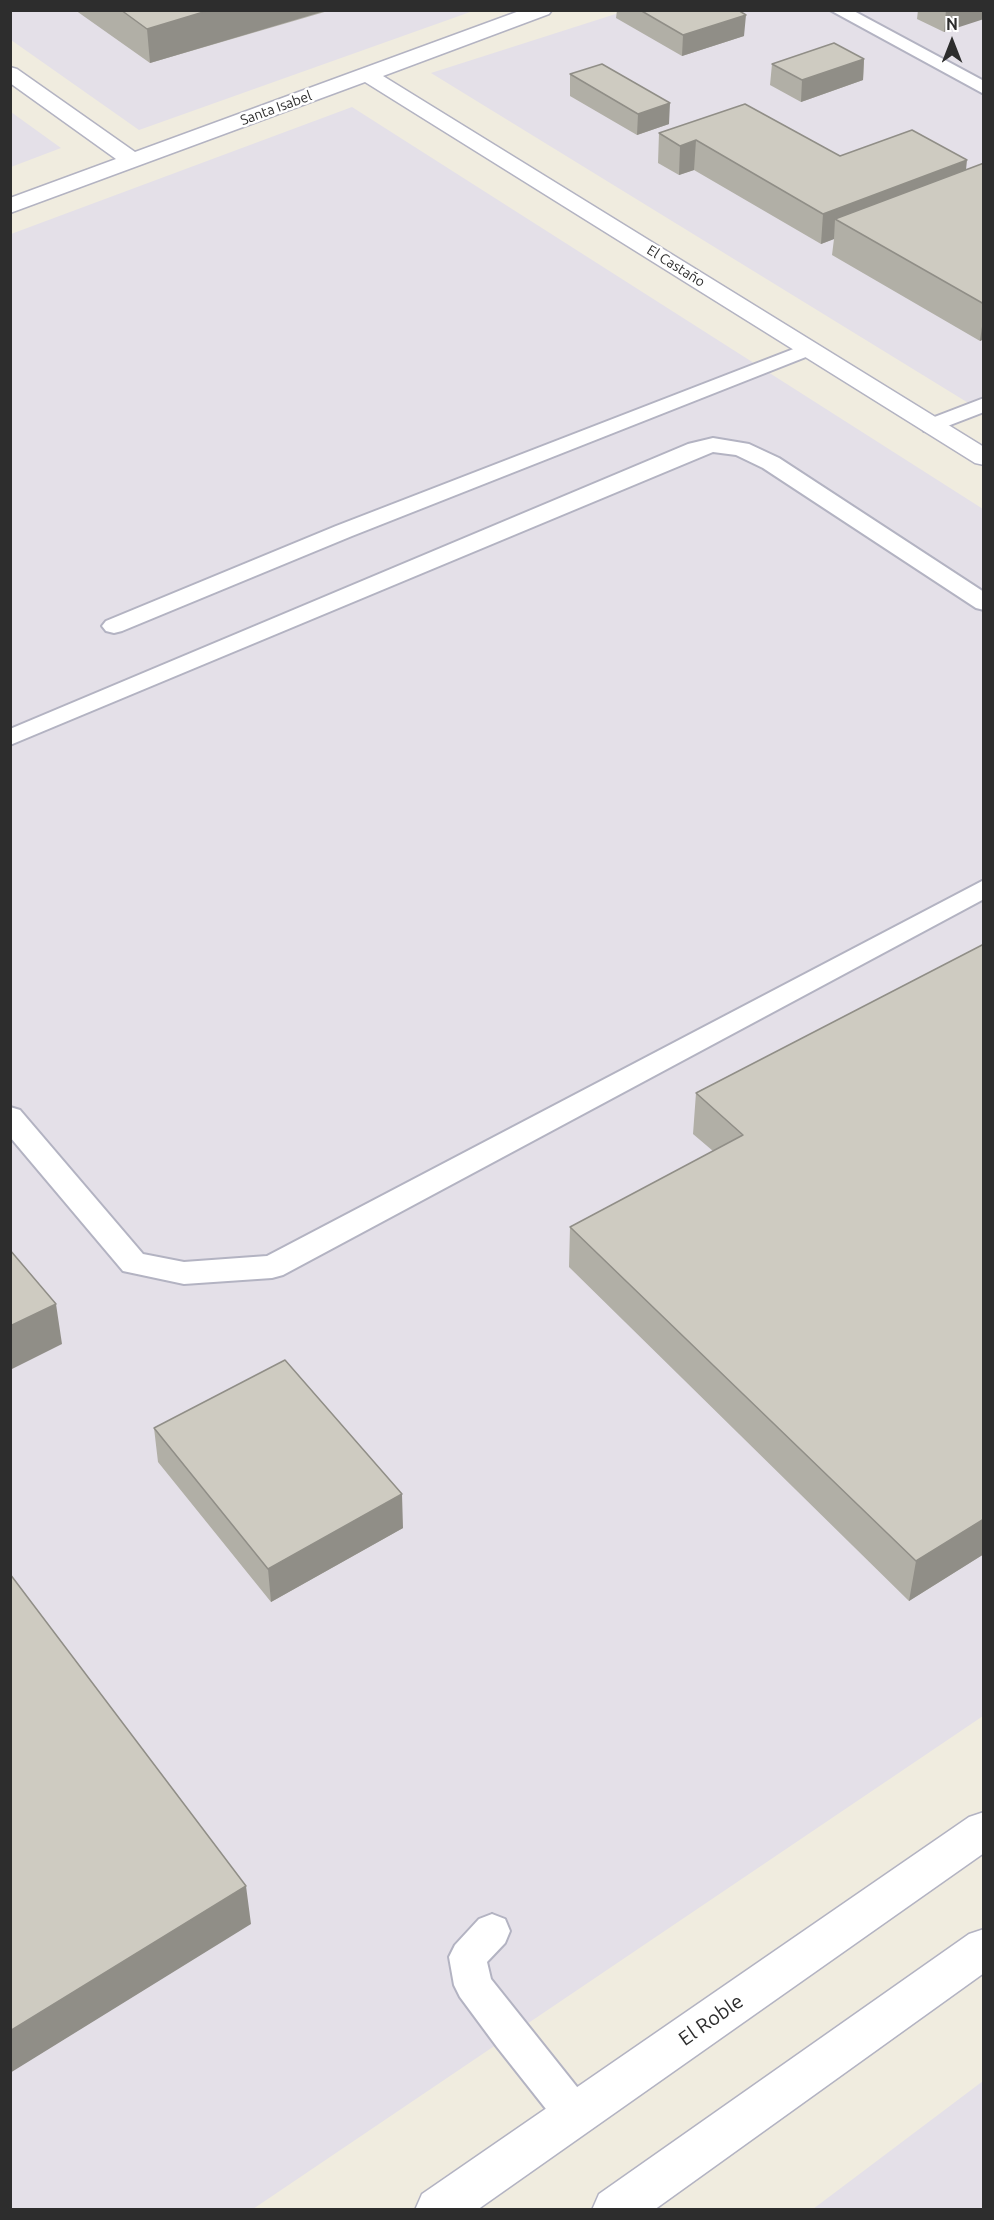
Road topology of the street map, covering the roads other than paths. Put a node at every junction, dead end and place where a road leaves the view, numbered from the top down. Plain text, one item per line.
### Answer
1 (542, 10) edge
2 (838, 10) edge
3 (10, 73) edge
4 (368, 75) junction
5 (984, 89) edge
6 (133, 161) junction
7 (10, 206) edge
8 (809, 349) junction
9 (984, 404) edge
10 (932, 426) junction
11 (984, 458) edge
12 (984, 603) edge
13 (114, 626) dead end
14 (10, 738) edge
15 (984, 888) edge
16 (10, 1117) edge
17 (984, 1830) edge
18 (492, 1931) dead end
19 (984, 1948) edge
20 (575, 2115) junction
21 (438, 2210) edge
22 (615, 2210) edge

1 - 4 street, Santa Isabel
2 - 5 lane
3 - 6 street
4 - 6 street, Santa Isabel
4 - 8 street, El Castaño
6 - 7 street, Santa Isabel
8 - 10 street, El Castaño
8 - 13 lane
9 - 10 lane
10 - 11 street, El Castaño
12 - 14 lane
15 - 16 lane
17 - 20 street, El Roble
18 - 20 lane
19 - 22 street
20 - 21 street, El Roble

